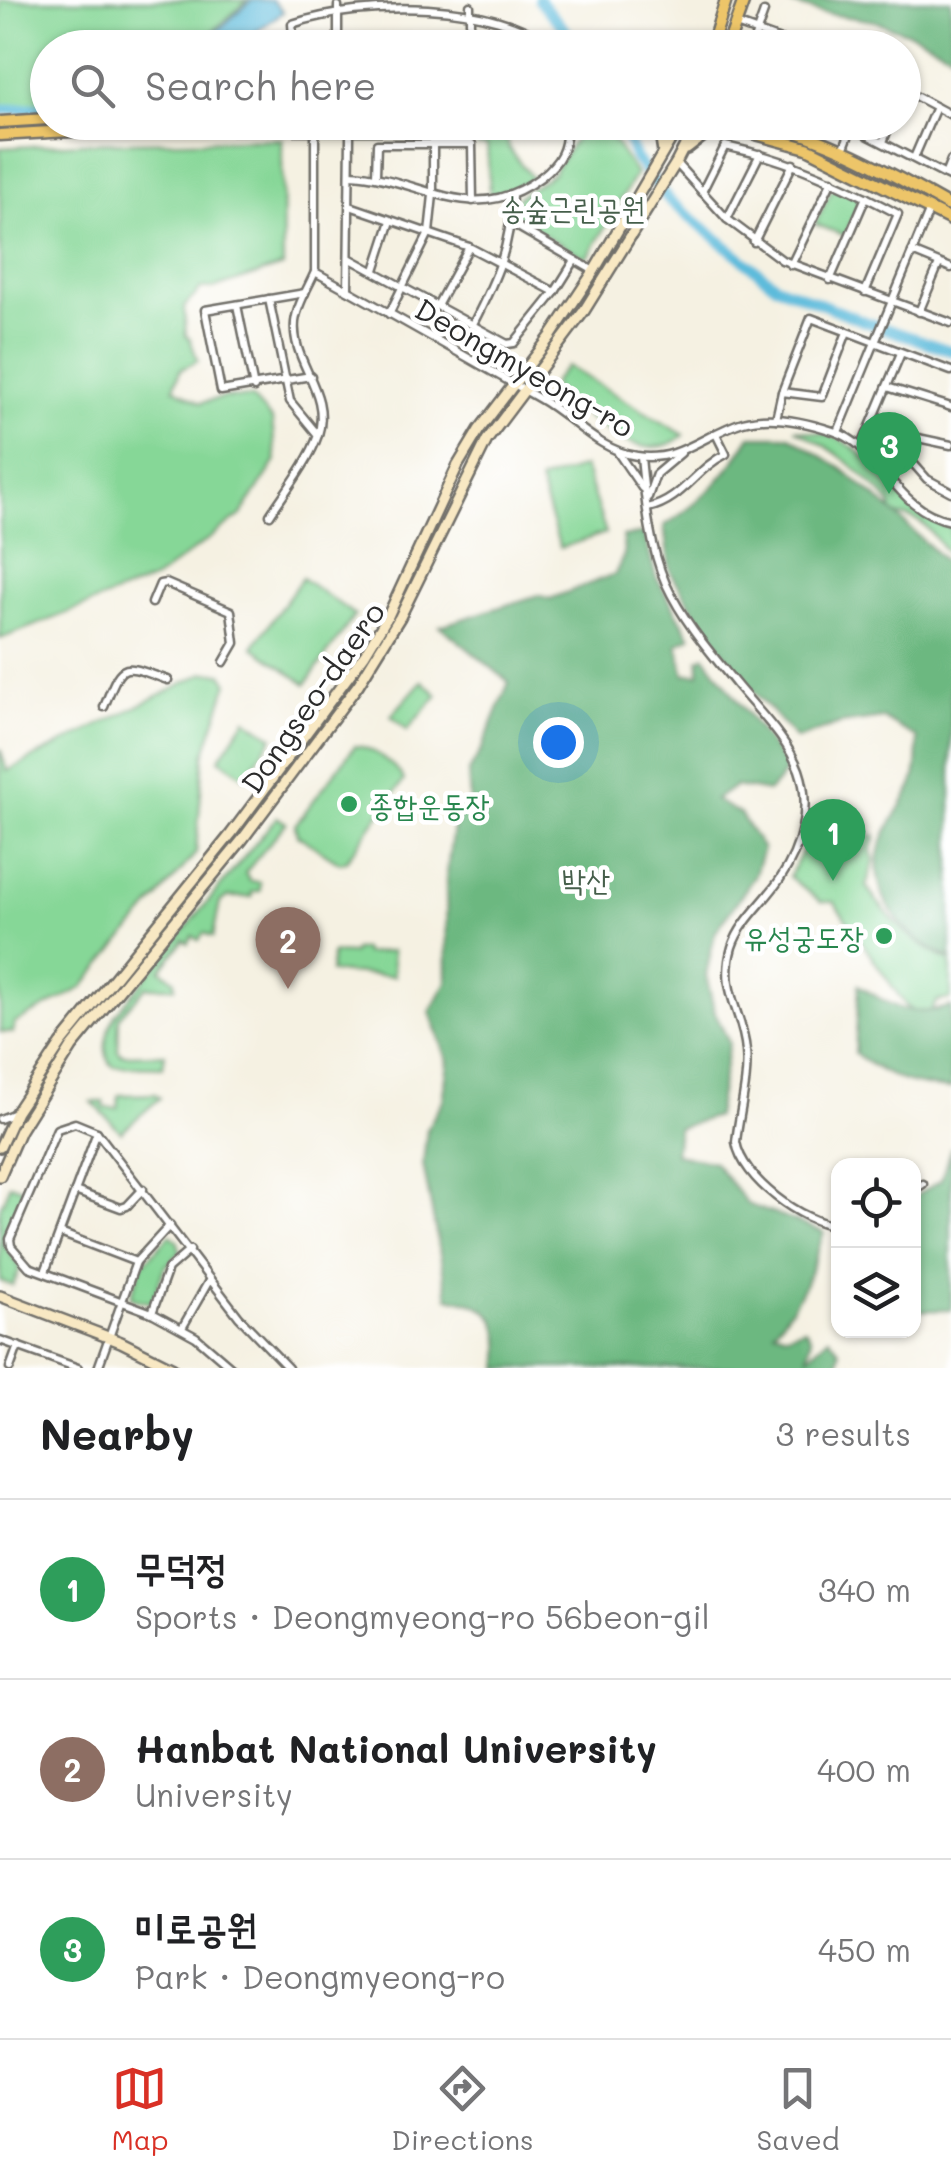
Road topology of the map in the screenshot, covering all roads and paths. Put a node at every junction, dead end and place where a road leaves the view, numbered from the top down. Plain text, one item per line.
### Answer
1 (726, 0) edge
2 (744, 0) edge
3 (338, 6) junction
4 (470, 6) junction
5 (764, 12) dead end
6 (736, 24) junction
7 (292, 30) edge
8 (338, 30) edge
9 (470, 30) edge
10 (531, 30) edge
11 (717, 30) edge
12 (734, 30) edge
13 (754, 30) edge
14 (757, 30) edge
15 (921, 100) edge
16 (936, 107) junction
17 (951, 115) edge
18 (30, 120) edge
19 (0, 122) edge
20 (30, 134) edge
21 (0, 136) edge
22 (316, 140) edge
23 (350, 140) edge
24 (567, 140) edge
25 (661, 140) edge
26 (672, 140) edge
27 (687, 140) edge
28 (697, 140) edge
29 (778, 140) edge
30 (819, 140) edge
31 (848, 140) edge
32 (879, 140) edge
33 (882, 142) joint
34 (433, 143) junction
35 (844, 150) junction
36 (662, 154) junction
37 (760, 154) junction
38 (914, 158) junction
39 (951, 160) edge
40 (793, 164) junction
41 (674, 165) junction
42 (350, 174) junction
43 (376, 175) junction
44 (948, 176) edge
45 (832, 180) junction
46 (702, 193) junction
47 (433, 195) junction
48 (512, 196) junction
49 (866, 196) junction
50 (473, 201) junction
51 (350, 206) junction
52 (951, 207) edge
53 (930, 209) junction
54 (726, 219) junction
55 (951, 220) edge
56 (390, 221) junction
57 (512, 223) junction
58 (428, 233) junction
59 (754, 242) junction
60 (469, 247) junction
61 (912, 252) junction
62 (350, 258) junction
63 (575, 260) junction
64 (503, 264) junction
65 (939, 264) junction
66 (791, 265) junction
67 (951, 268) edge
68 (375, 270) junction
69 (594, 271) junction
70 (315, 272) junction
71 (830, 280) junction
72 (403, 286) junction
73 (348, 290) junction
74 (555, 292) junction
75 (865, 292) junction
76 (305, 293) junction
77 (270, 299) junction
78 (438, 304) junction
79 (238, 305) junction
80 (890, 305) junction
81 (919, 312) junction
82 (389, 314) junction
83 (951, 322) edge
84 (473, 324) junction
85 (847, 332) junction
86 (876, 340) junction
87 (902, 352) junction
88 (951, 371) edge
89 (311, 376) junction
90 (284, 382) junction
91 (514, 384) junction
92 (886, 387) junction
93 (254, 388) junction
94 (525, 390) junction
95 (782, 392) junction
96 (951, 407) edge
97 (776, 419) junction
98 (874, 419) junction
99 (884, 430) junction
100 (838, 432) junction
101 (716, 434) junction
102 (318, 436) junction
103 (951, 445) edge
104 (861, 448) junction
105 (685, 450) junction
106 (616, 451) junction
107 (641, 457) junction
108 (951, 492) edge
109 (648, 506) junction
110 (270, 516) dead end
111 (951, 522) edge
112 (152, 603) dead end
113 (224, 662) dead end
114 (168, 680) dead end
115 (104, 706) dead end
116 (16, 1112) junction
117 (0, 1119) edge
118 (98, 1132) junction
119 (0, 1146) edge
120 (0, 1176) edge
121 (143, 1189) junction
122 (75, 1191) junction
123 (170, 1224) junction
124 (831, 1225) edge
125 (60, 1233) junction
126 (190, 1250) junction
127 (136, 1262) junction
128 (45, 1272) junction
129 (210, 1279) junction
130 (0, 1296) edge
131 (122, 1301) junction
132 (152, 1313) junction
133 (182, 1328) junction
134 (109, 1338) junction
135 (0, 1340) edge
136 (18, 1346) junction
137 (10, 1368) edge
138 (78, 1368) edge
139 (98, 1368) edge
140 (173, 1368) edge
141 (232, 1368) edge
142 (288, 1368) edge

1 - 11 main road
2 - 6 main road
3 - 4 street
3 - 7 street
3 - 8 street
4 - 9 street
4 - 10 street
5 - 14 street
6 - 12 main road
6 - 13 street
15 - 16 street
16 - 17 street
16 - 38 street
18 - 19 main road
20 - 21 main road
22 - 70 street
23 - 42 street
24 - 48 street
25 - 36 street
26 - 36 street, Dongseo-daero
27 - 41 street, Dongseo-daero
28 - 41 street
29 - 53 main road
30 - 35 main road
31 - 35 street
32 - 33 street
33 - 38 street
34 - 43 street
34 - 47 street
34 - 50 street
35 - 52 main road
36 - 69 street, Dongseo-daero
37 - 40 street
37 - 46 street
37 - 54 street
38 - 44 street
39 - 44 street
40 - 45 street
40 - 59 street
41 - 46 street
41 - 94 street, Dongseo-daero
42 - 43 street
42 - 51 street
43 - 47 street
45 - 49 street
45 - 66 street
46 - 54 street
47 - 50 street
47 - 58 street
48 - 50 street
48 - 57 street
49 - 71 street
49 - 75 street
51 - 56 street
51 - 62 street
53 - 55 main road
53 - 61 street
54 - 59 street
56 - 58 street
56 - 68 street
57 - 63 street
57 - 64 street
58 - 60 street
58 - 72 street
59 - 66 street
60 - 64 street
60 - 78 street
61 - 65 street
61 - 80 street
62 - 68 street
62 - 73 street
63 - 69 street
63 - 74 street
64 - 74 street
64 - 84 street
65 - 67 street
65 - 81 street
66 - 71 street
68 - 72 street
69 - 91 street, Dongseo-daero
70 - 73 street, Deongmyeong-ro
70 - 76 street
71 - 75 street
72 - 78 street
72 - 82 street
73 - 82 street, Deongmyeong-ro
74 - 84 street
75 - 80 street
76 - 77 street
76 - 89 street
77 - 79 street
77 - 90 street
78 - 84 street
79 - 93 street
79 - 93 street
80 - 81 street
80 - 86 street
81 - 83 street
82 - 91 street, Deongmyeong-ro
85 - 86 street
85 - 95 street
85 - 95 street
86 - 87 street
86 - 100 street
87 - 88 street
87 - 92 street
89 - 90 street
89 - 102 street
90 - 93 street
90 - 102 street
91 - 94 street, Deongmyeong-ro
91 - 116 street, Dongseo-daero
92 - 96 street
92 - 98 street
94 - 106 street, Deongmyeong-ro
94 - 120 street, Dongseo-daero
95 - 97 street
97 - 100 street, Deongmyeong-ro
97 - 101 street, Deongmyeong-ro
98 - 99 street
98 - 104 street
99 - 103 street
99 - 108 street
100 - 104 street, Deongmyeong-ro
101 - 105 street, Deongmyeong-ro
101 - 109 street
102 - 110 street
104 - 111 street, Deongmyeong-ro
105 - 107 street, Deongmyeong-ro
105 - 109 street
106 - 107 street, Deongmyeong-ro
106 - 109 street
107 - 109 street
109 - 124 street
112 - 113 street
114 - 115 street
116 - 117 street
116 - 119 street, Dongseo-daero
118 - 121 street
118 - 122 street
118 - 128 street
121 - 122 street
121 - 123 street
122 - 125 street
123 - 126 street
123 - 127 street
125 - 127 street
125 - 128 street
126 - 129 street
126 - 132 street
127 - 131 street
128 - 131 street
129 - 133 street
129 - 142 street
130 - 134 street
131 - 132 street
131 - 134 street
132 - 133 street
133 - 141 street
134 - 139 street
134 - 140 street
135 - 136 street
136 - 137 street
136 - 138 street

